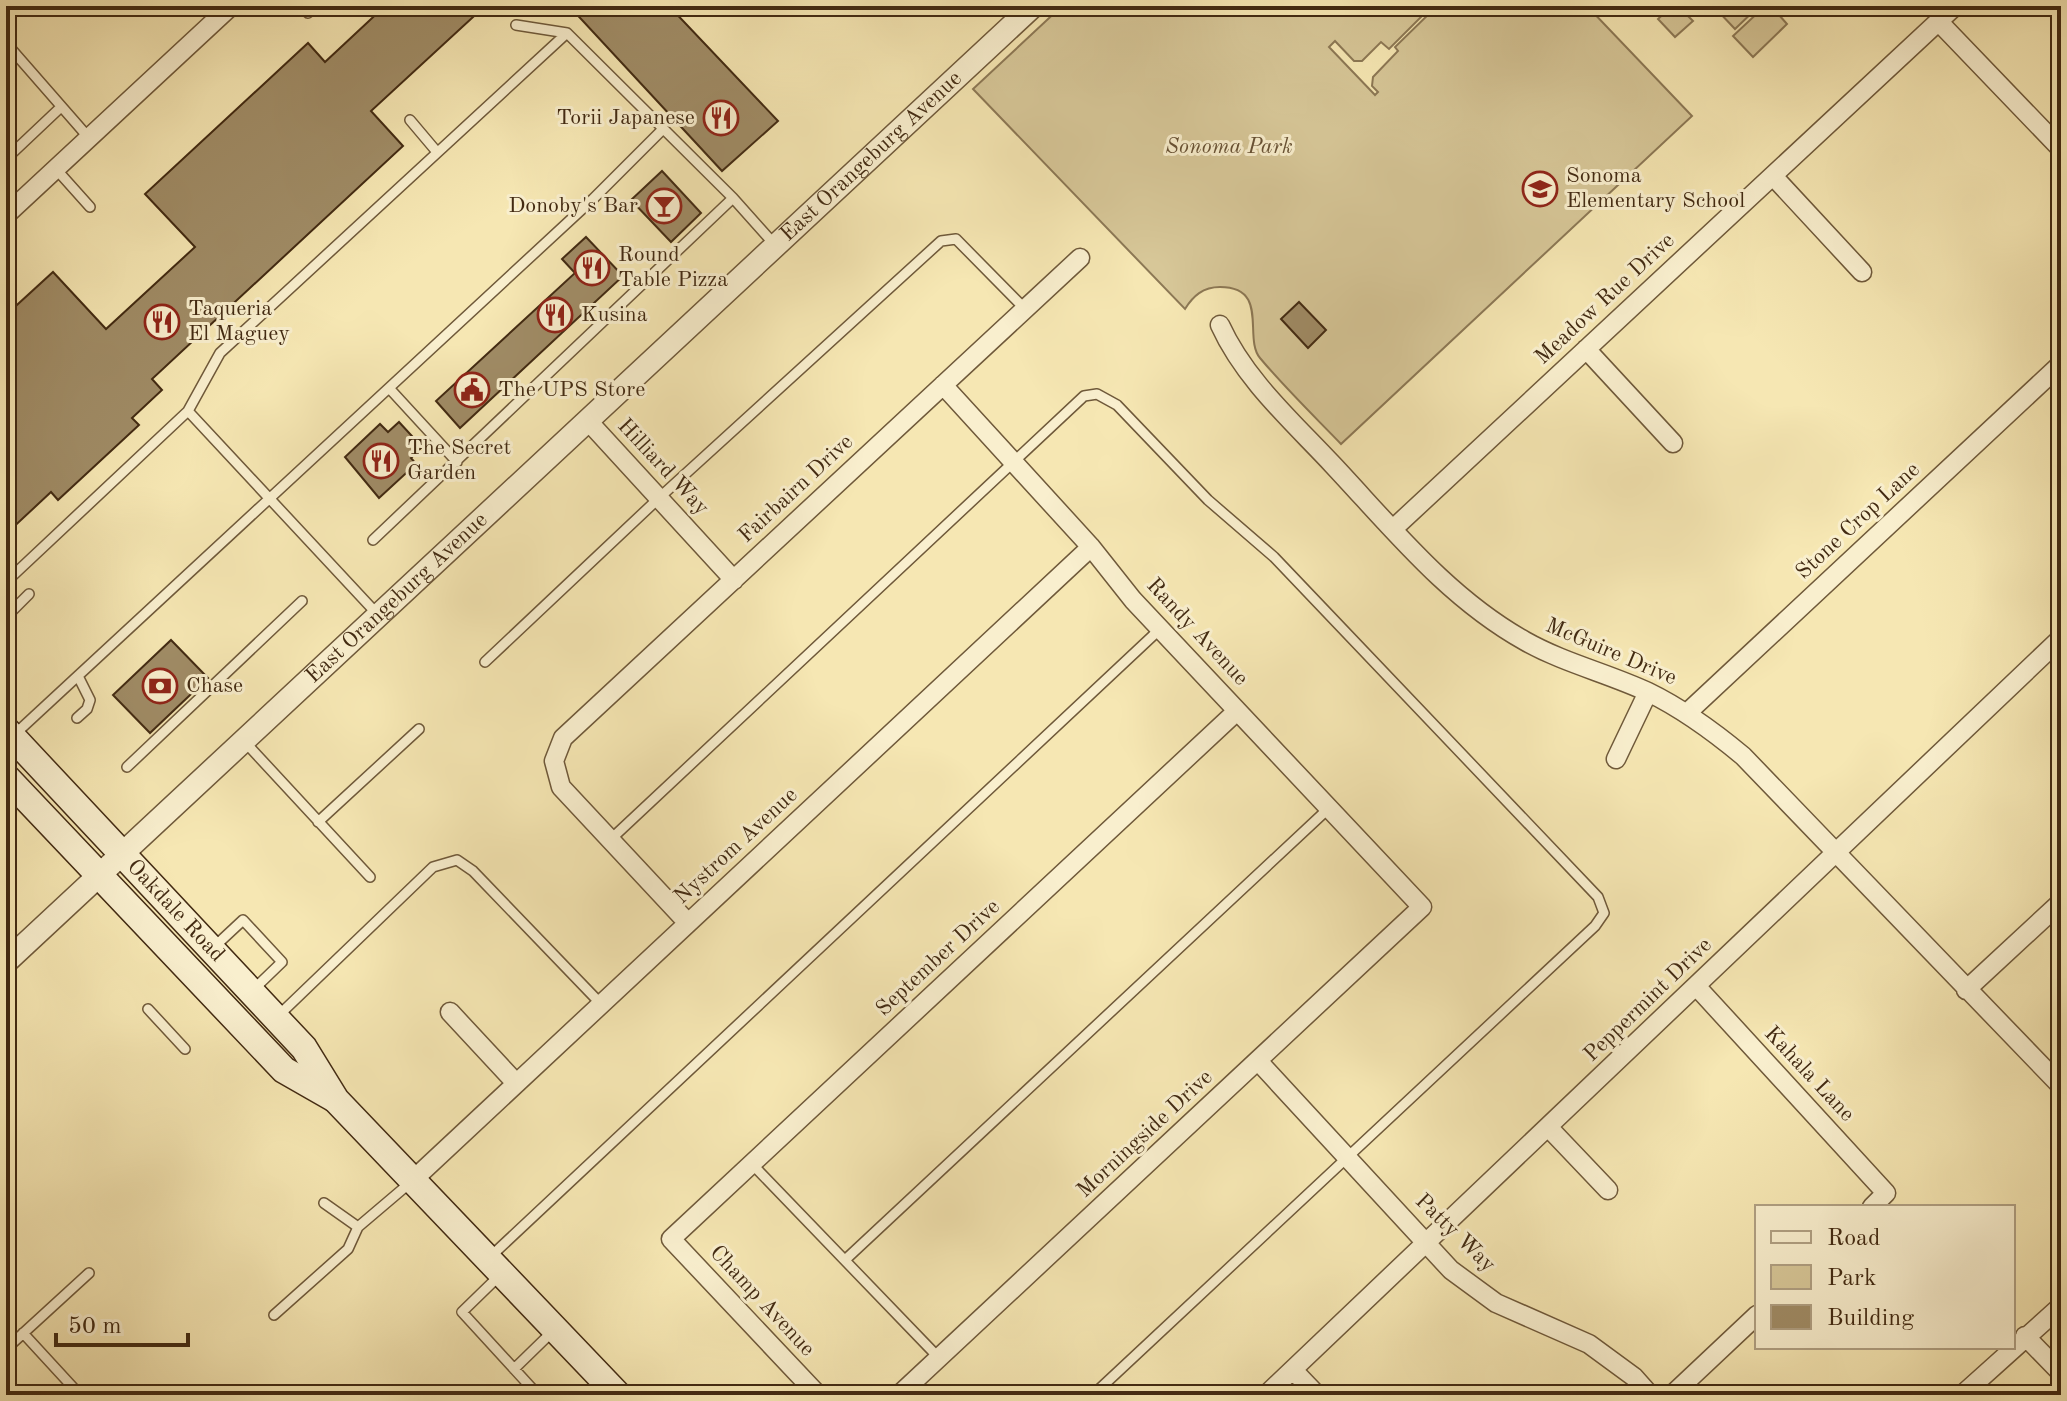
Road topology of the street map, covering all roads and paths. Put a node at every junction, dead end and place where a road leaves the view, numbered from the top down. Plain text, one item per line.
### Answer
1 (231, 6) edge
2 (1033, 6) edge
3 (1955, 6) edge
4 (1938, 21) junction
5 (516, 25) dead end
6 (567, 33) junction
7 (6, 43) edge
8 (61, 107) junction
9 (410, 120) dead end
10 (663, 129) junction
11 (89, 138) junction
12 (2061, 149) edge
13 (437, 152) junction
14 (6, 159) edge
15 (56, 169) junction
16 (1773, 176) junction
17 (733, 198) junction
18 (90, 207) dead end
19 (6, 215) edge
20 (775, 245) junction
21 (1080, 258) dead end
22 (1862, 272) dead end
23 (1025, 309) junction
24 (1220, 325) dead end
25 (1586, 349) junction
26 (2061, 364) edge
27 (943, 385) junction
28 (389, 388) junction
29 (188, 411) junction
30 (589, 422) junction
31 (1673, 443) dead end
32 (457, 462) junction
33 (1013, 462) junction
34 (271, 497) junction
35 (659, 498) junction
36 (1393, 529) junction
37 (373, 540) dead end
38 (1091, 547) junction
39 (734, 580) junction
40 (6, 582) edge
41 (29, 594) dead end
42 (302, 601) dead end
43 (379, 616) junction
44 (6, 617) edge
45 (1160, 629) junction
46 (2061, 638) edge
47 (485, 662) dead end
48 (78, 676) junction
49 (1648, 692) junction
50 (1237, 711) junction
51 (1687, 713) junction
52 (77, 718) dead end
53 (419, 729) dead end
54 (9, 733) edge
55 (244, 741) junction
56 (1616, 759) dead end
57 (127, 767) dead end
58 (6, 777) edge
59 (1329, 808) junction
60 (318, 822) junction
61 (610, 840) junction
62 (122, 853) junction
63 (1834, 853) junction
64 (99, 875) junction
65 (370, 877) dead end
66 (2061, 902) edge
67 (1422, 907) joint
68 (688, 923) junction
69 (211, 950) junction
70 (6, 962) edge
71 (1697, 987) junction
72 (1966, 990) junction
73 (251, 993) junction
74 (601, 1004) junction
75 (148, 1009) dead end
76 (450, 1012) dead end
77 (275, 1018) junction
78 (185, 1049) dead end
79 (1259, 1062) junction
80 (516, 1083) junction
81 (2061, 1086) edge
82 (336, 1100) junction
83 (1549, 1128) junction
84 (1348, 1157) junction
85 (752, 1164) junction
86 (413, 1180) junction
87 (1608, 1190) dead end
88 (324, 1203) dead end
89 (1874, 1205) edge
90 (358, 1227) junction
91 (671, 1239) joint
92 (1427, 1244) junction
93 (845, 1260) junction
94 (496, 1265) junction
95 (89, 1273) dead end
96 (2061, 1306) edge
97 (274, 1315) dead end
98 (1755, 1317) edge
99 (556, 1329) junction
100 (23, 1333) junction
101 (2025, 1336) junction
102 (2015, 1345) edge
103 (6, 1349) edge
104 (2011, 1349) edge
105 (939, 1358) junction
106 (514, 1369) junction
107 (1293, 1370) junction
108 (2061, 1373) edge
109 (80, 1395) edge
110 (538, 1395) edge
111 (618, 1395) edge
112 (818, 1395) edge
113 (899, 1395) edge
114 (1093, 1395) edge
115 (1266, 1395) edge
116 (1317, 1395) edge
117 (1650, 1395) edge
118 (1672, 1395) edge
119 (1962, 1395) edge

1 - 11 street
2 - 20 street, East Orangeburg Avenue
3 - 4 street, Meadow Rue Drive
4 - 12 street
4 - 16 street, Meadow Rue Drive
5 - 6 lane
6 - 10 lane
6 - 13 lane
7 - 8 lane
8 - 11 lane
8 - 14 lane
9 - 13 lane
10 - 17 lane
10 - 28 lane
11 - 15 street
13 - 29 lane
15 - 18 lane
15 - 19 street
16 - 22 street
16 - 25 street, Meadow Rue Drive
17 - 20 lane
17 - 32 lane
20 - 30 street, East Orangeburg Avenue
21 - 23 street, Fairbairn Drive
23 - 27 street, Fairbairn Drive
23 - 35 lane
24 - 36 street, McGuire Drive
25 - 31 street
25 - 36 street, Meadow Rue Drive
26 - 51 street, Stone Crop Lane
27 - 33 street, Randy Avenue
27 - 39 street, Fairbairn Drive
28 - 32 lane
28 - 34 lane
29 - 34 lane
29 - 40 lane
30 - 35 street, Hilliard Way
30 - 43 street, East Orangeburg Avenue
32 - 37 lane
33 - 38 street, Randy Avenue
33 - 61 lane
33 - 84 lane
34 - 43 lane
34 - 48 lane
35 - 39 street, Hilliard Way
35 - 47 lane
36 - 49 street, McGuire Drive
38 - 45 street, Randy Avenue
38 - 68 street, Nystrom Avenue
39 - 61 street, Fairbairn Drive
41 - 44 lane
42 - 57 lane
43 - 55 street, East Orangeburg Avenue
45 - 50 street, Randy Avenue
45 - 94 lane
46 - 63 street, Peppermint Drive
48 - 52 lane
48 - 54 lane
49 - 51 street, McGuire Drive
49 - 56 street
50 - 59 street, Randy Avenue
50 - 85 street, September Drive
51 - 63 street, McGuire Drive
53 - 60 lane
54 - 62 main road, Oakdale Road
55 - 60 lane
55 - 62 street, East Orangeburg Avenue
58 - 64 main road, Oakdale Road
59 - 67 street, Randy Avenue
59 - 93 lane
60 - 65 lane
61 - 68 street
62 - 64 street, East Orangeburg Avenue
62 - 69 main road, Oakdale Road
63 - 71 street, Peppermint Drive
63 - 72 street, McGuire Drive
64 - 70 street, East Orangeburg Avenue
64 - 82 main road, Oakdale Road
66 - 72 street
67 - 79 street, Morningside Drive
68 - 74 street, Nystrom Avenue
69 - 73 main road, Oakdale Road
69 - 73 lane
71 - 83 street, Peppermint Drive
71 - 89 street, Kahala Lane
72 - 81 street, McGuire Drive
73 - 77 main road, Oakdale Road
74 - 77 lane
74 - 80 street, Nystrom Avenue
75 - 78 lane
76 - 80 street
77 - 82 main road, Oakdale Road
79 - 84 street, Patty Way
79 - 105 street, Morningside Drive
80 - 86 street, Nystrom Avenue
82 - 86 main road, Oakdale Road
83 - 87 street
83 - 92 street, Peppermint Drive
84 - 92 street, Patty Way
84 - 114 lane
85 - 91 street, September Drive
85 - 93 lane
86 - 90 lane
86 - 94 main road, Oakdale Road
88 - 90 lane
90 - 97 lane
91 - 112 street, Champ Avenue
92 - 107 street, Peppermint Drive
92 - 117 street, Patty Way
93 - 105 lane
94 - 99 main road, Oakdale Road
94 - 106 lane
95 - 100 lane
96 - 101 street
98 - 118 street
99 - 106 lane
99 - 111 main road, Oakdale Road
100 - 103 lane
100 - 109 lane
101 - 102 street
101 - 108 street
104 - 119 street
105 - 113 street, Morningside Drive
106 - 110 lane
107 - 115 street, Peppermint Drive
107 - 116 street

